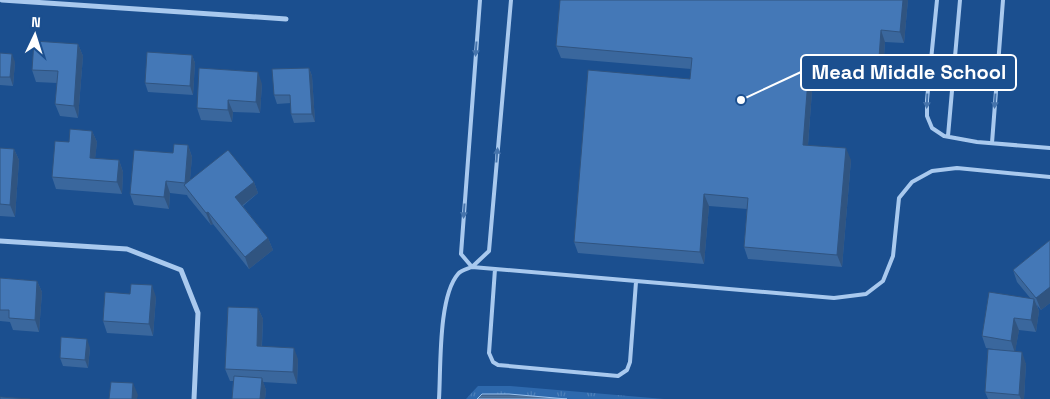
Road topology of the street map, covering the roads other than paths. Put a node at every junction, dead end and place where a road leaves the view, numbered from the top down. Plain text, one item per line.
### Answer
1 (2, 0) edge
2 (480, 0) edge
3 (510, 0) edge
4 (937, 0) edge
5 (960, 0) edge
6 (1003, 0) edge
7 (286, 18) dead end
8 (948, 136) junction
9 (992, 143) junction
10 (1050, 143) edge
11 (1050, 148) edge
12 (1050, 177) edge
13 (0, 241) edge
14 (472, 267) junction
15 (495, 269) junction
16 (636, 282) junction
17 (194, 399) edge
18 (439, 399) edge

1 - 7 street
2 -> 14 lane
14 -> 3 lane
4 -> 8 lane
5 - 8 lane
6 -> 9 lane
8 - 9 lane
9 - 11 lane
10 - 11 lane
12 - 16 lane
13 - 17 street
14 - 15 lane
14 - 18 lane
15 - 16 lane
15 - 16 lane

